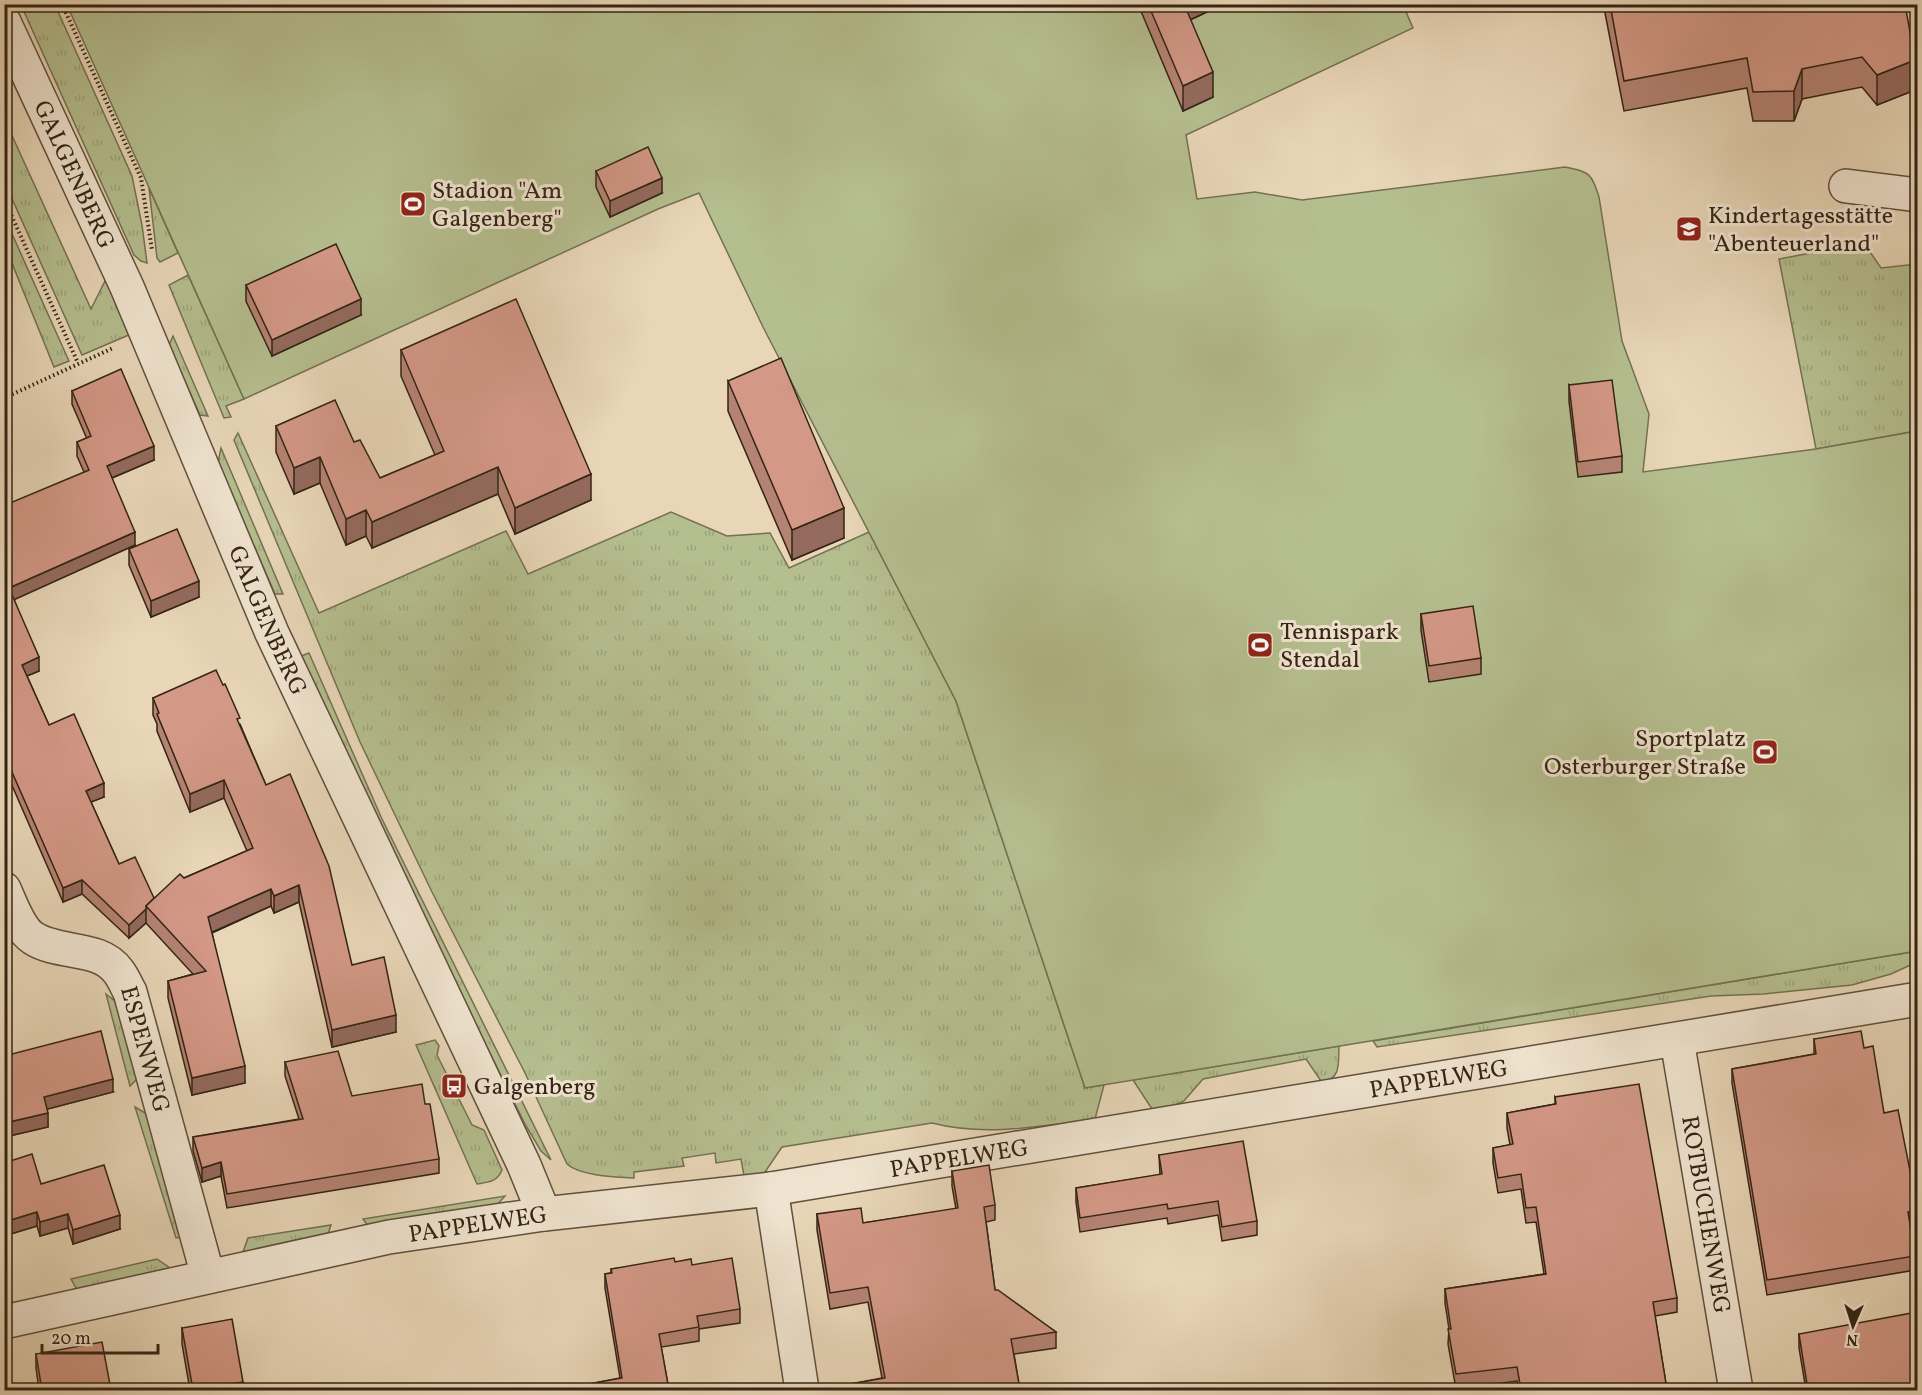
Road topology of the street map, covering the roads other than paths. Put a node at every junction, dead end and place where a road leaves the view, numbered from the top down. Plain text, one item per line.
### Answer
1 (4, 22) edge
2 (1846, 186) dead end
3 (1917, 195) edge
4 (4, 889) edge
5 (1917, 999) edge
6 (1677, 1040) junction
7 (771, 1189) junction
8 (544, 1214) junction
9 (208, 1276) junction
10 (4, 1322) edge
11 (802, 1390) edge
12 (1736, 1390) edge

1 - 8 street, GALGENBERG
2 - 3 street
4 - 9 street, ESPENWEG
5 - 6 street, PAPPELWEG
6 - 7 street, PAPPELWEG
6 - 12 street, ROTBUCHENWEG
7 - 8 street, PAPPELWEG
7 - 11 street
8 - 9 street, PAPPELWEG
9 - 10 street, PAPPELWEG

